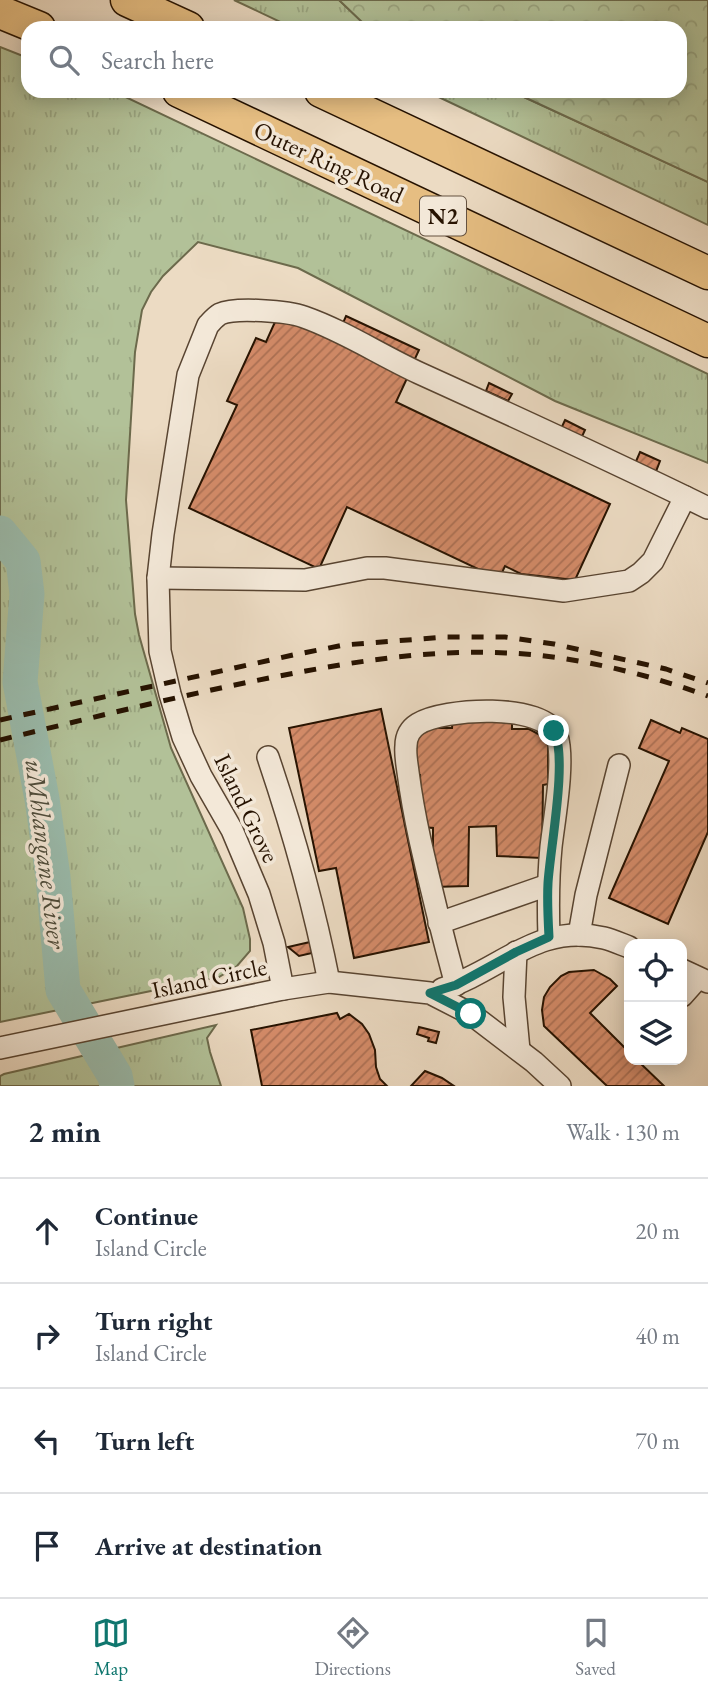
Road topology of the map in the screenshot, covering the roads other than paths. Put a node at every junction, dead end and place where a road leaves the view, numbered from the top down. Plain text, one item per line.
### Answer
1 (127, 0) edge
2 (0, 12) edge
3 (22, 21) edge
4 (173, 21) edge
5 (193, 98) edge
6 (336, 98) edge
7 (708, 273) edge
8 (708, 341) edge
9 (685, 496) junction
10 (708, 508) edge
11 (158, 578) junction
12 (268, 757) dead end
13 (619, 765) dead end
14 (548, 885) junction
15 (439, 923) junction
16 (579, 935) junction
17 (549, 937) junction
18 (624, 945) edge
19 (516, 952) junction
20 (329, 982) junction
21 (456, 985) junction
22 (284, 989) junction
23 (430, 993) junction
24 (0, 1048) edge
25 (519, 1051) junction
26 (550, 1083) edge

1 - 4 highway
2 - 3 highway
5 - 8 highway, Outer Ring Road / N2
6 - 7 highway, N2
9 - 10 street
9 - 11 street
9 - 11 street, Island Grove
11 - 22 street, Island Grove
12 - 20 street
13 - 16 street
14 - 15 street
14 - 15 street
14 - 17 street
15 - 21 street
16 - 17 street, Island Circle
16 - 18 street, Island Circle
17 - 19 street, Island Circle
19 - 21 street, Island Circle
19 - 25 street
20 - 22 street, Island Circle
20 - 23 street, Island Circle
21 - 23 street, Island Circle
22 - 24 street, Island Circle
23 - 25 street, Island Circle
25 - 26 street, Island Circle

